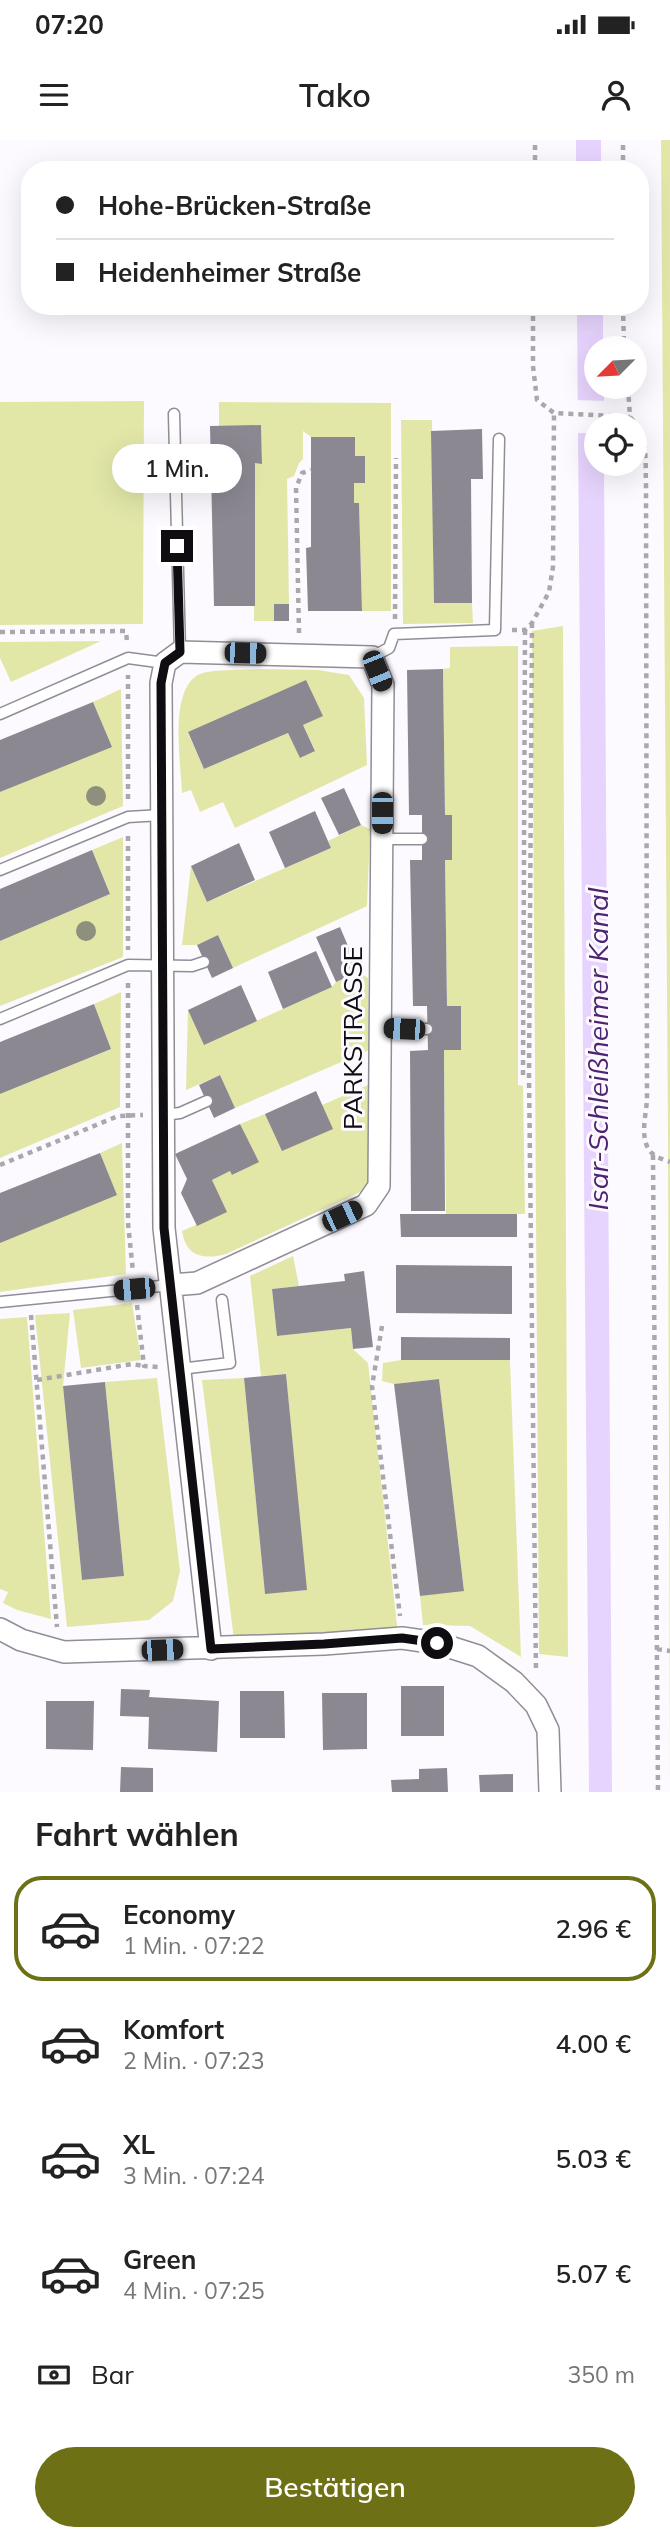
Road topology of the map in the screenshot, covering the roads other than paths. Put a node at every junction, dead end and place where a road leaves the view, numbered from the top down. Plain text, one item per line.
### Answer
1 (174, 414) dead end
2 (499, 439) dead end
3 (172, 657) junction
4 (372, 657) junction
5 (0, 714) edge
6 (161, 816) junction
7 (382, 839) junction
8 (422, 839) dead end
9 (0, 870) edge
10 (204, 962) dead end
11 (162, 966) junction
12 (0, 1019) edge
13 (380, 1028) junction
14 (427, 1029) dead end
15 (206, 1101) dead end
16 (163, 1115) junction
17 (172, 1284) junction
18 (222, 1300) dead end
19 (0, 1302) edge
20 (180, 1369) junction
21 (0, 1629) edge
22 (211, 1649) junction
23 (550, 1792) edge

1 - 3 lane
2 - 4 lane
3 - 4 street
3 - 5 lane
3 - 6 street
4 - 7 street, PARKSTRASSE
6 - 9 lane
6 - 11 street
7 - 8 lane
7 - 13 street, PARKSTRASSE
10 - 11 lane
11 - 12 lane
11 - 16 street
13 - 14 lane
13 - 17 street, PARKSTRASSE
15 - 16 lane
16 - 17 street
17 - 19 lane
17 - 20 street
18 - 20 lane
20 - 22 street
21 - 22 street
22 - 23 street

